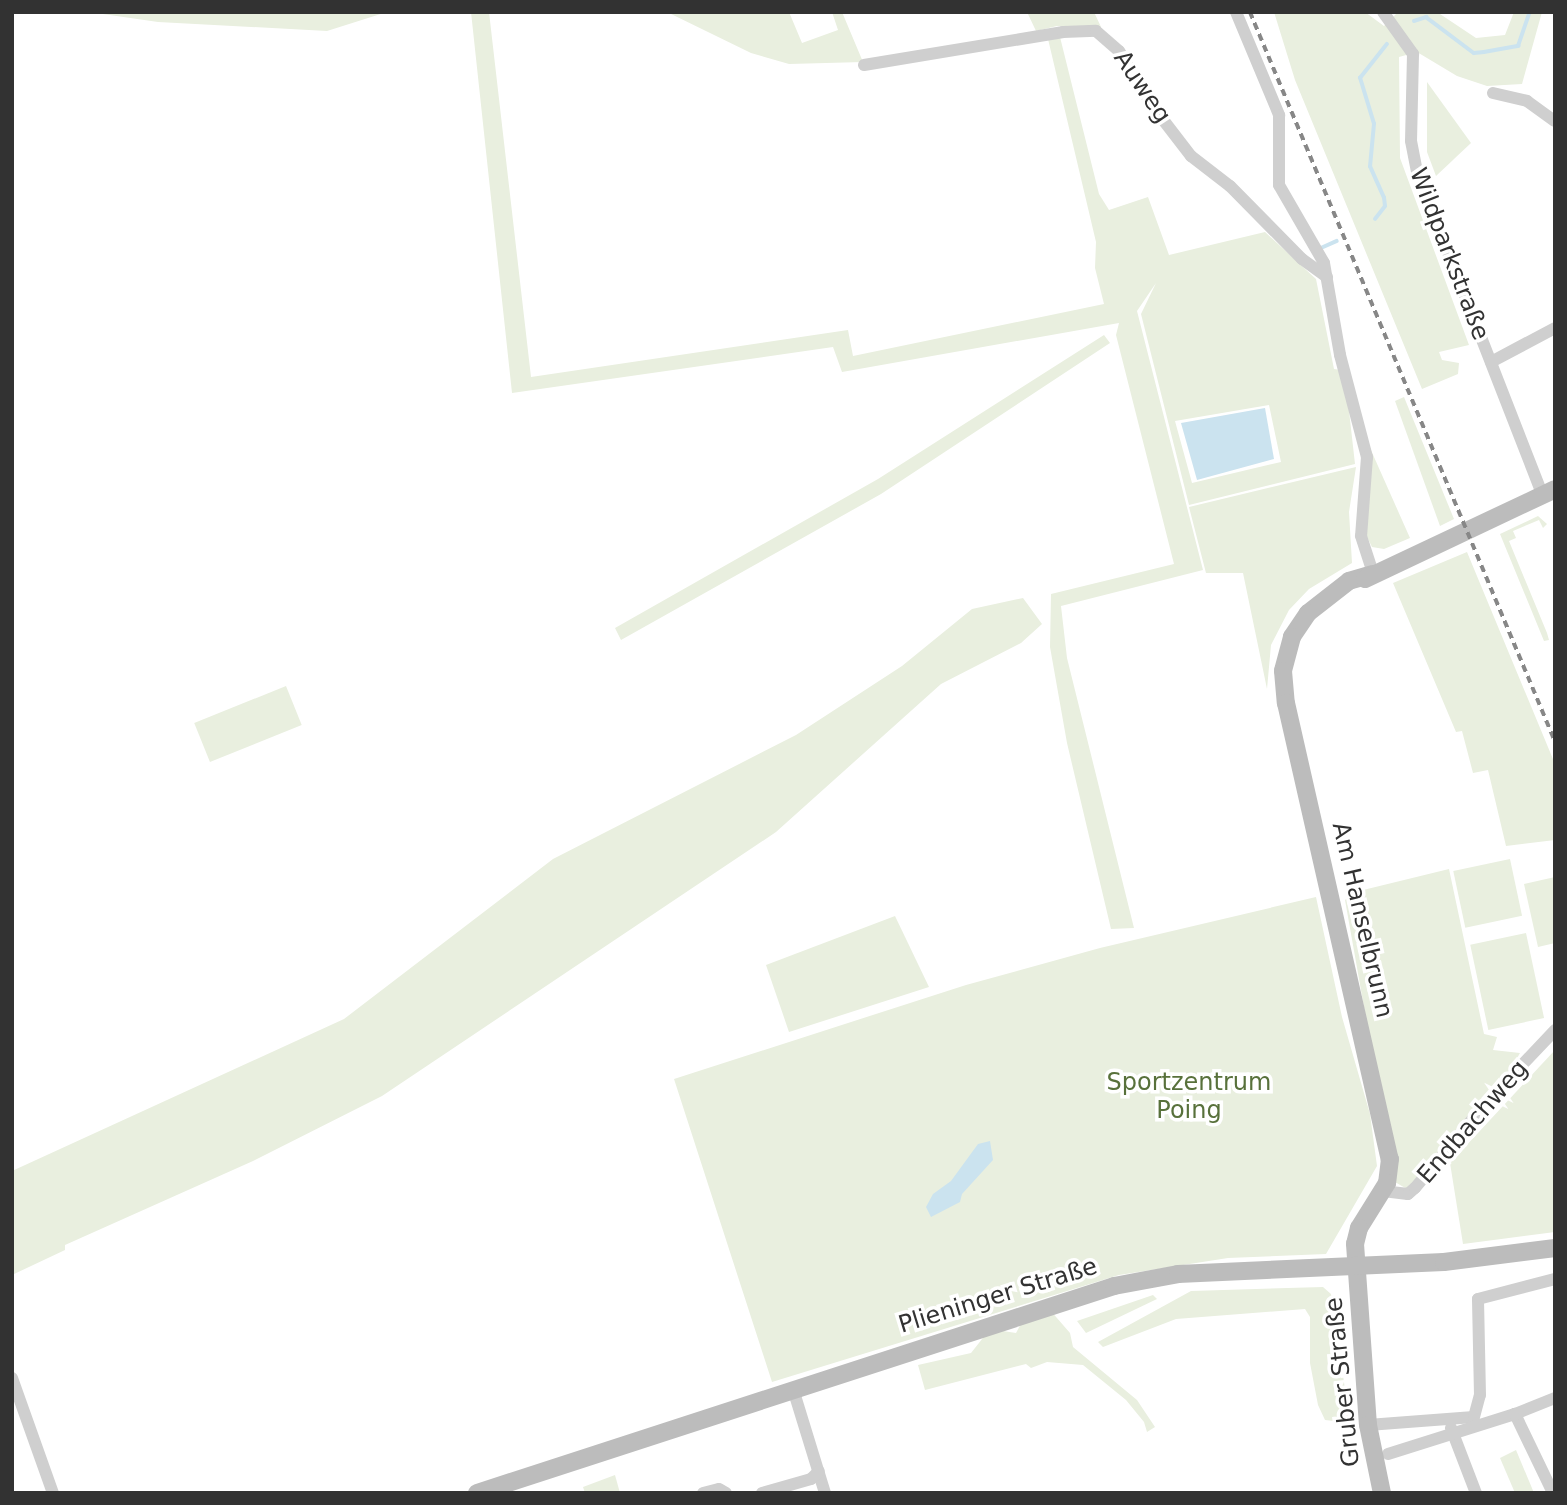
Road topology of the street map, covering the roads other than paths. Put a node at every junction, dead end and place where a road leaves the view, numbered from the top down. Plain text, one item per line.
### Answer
1 (1236, 12) edge
2 (1384, 12) edge
3 (864, 65) dead end
4 (1493, 93) dead end
5 (1555, 121) edge
6 (1327, 277) junction
7 (1555, 328) edge
8 (1491, 362) junction
9 (1548, 491) edge
10 (1373, 574) junction
11 (1555, 1030) edge
12 (1383, 1191) junction
13 (1555, 1248) edge
14 (1356, 1265) junction
15 (1555, 1279) edge
16 (12, 1378) edge
17 (793, 1389) junction
18 (1555, 1398) edge
19 (1515, 1414) junction
20 (1368, 1425) junction
21 (1451, 1428) junction
22 (1388, 1454) dead end
23 (819, 1471) junction
24 (53, 1493) edge
25 (477, 1493) edge
26 (703, 1493) edge
27 (726, 1493) edge
28 (762, 1493) edge
29 (825, 1493) edge
30 (1382, 1493) edge
31 (1476, 1493) edge
32 (1553, 1493) edge

1 - 6 street
2 - 8 street, Wildparkstraße
3 - 6 street, Auweg
4 - 5 street
6 - 10 street
7 - 8 street
8 - 9 street, Wildparkstraße
9 - 10 street, Am Hanselbrunn
10 - 12 street, Am Hanselbrunn
11 - 12 street, Endbachweg
12 - 14 street, Am Hanselbrunn
13 - 14 street, Plieninger Straße
14 - 17 street, Plieninger Straße
14 - 20 street, Gruber Straße
15 - 21 street
16 - 24 street
17 - 23 street
17 - 25 street, Plieninger Straße
18 - 19 street
19 - 21 street
19 - 32 street
20 - 21 street
20 - 30 street, Gruber Straße
21 - 22 street
21 - 31 street
23 - 28 street
23 - 29 street
26 - 27 street

